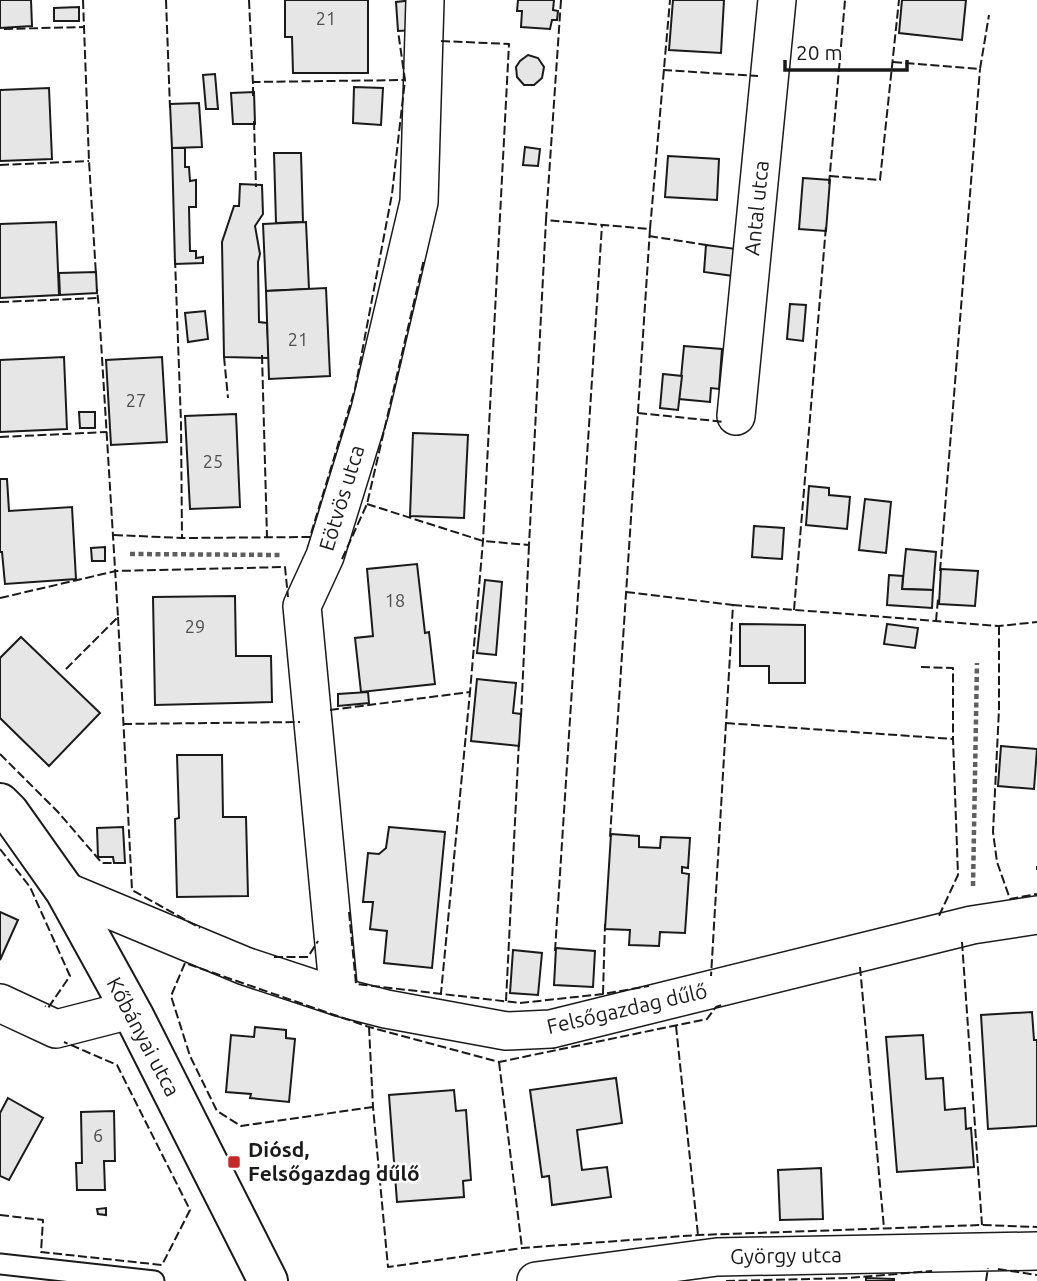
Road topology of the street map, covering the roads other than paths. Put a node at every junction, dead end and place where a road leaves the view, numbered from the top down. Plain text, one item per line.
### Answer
1 (425, 0) edge
2 (777, 0) edge
3 (736, 416) dead end
4 (0, 803) edge
5 (65, 891) junction
6 (1037, 915) edge
7 (339, 997) junction
8 (0, 1003) edge
9 (130, 1010) junction
10 (1037, 1251) edge
11 (0, 1264) edge
12 (154, 1281) edge
13 (268, 1281) edge
14 (536, 1281) edge

1 - 7 street, Eötvös utca
2 - 3 street, Antal utca
4 - 5 street, Kőbányai utca
5 - 7 street, Felsőgazdag dűlő
5 - 9 street, Kőbányai utca
6 - 7 street, Felsőgazdag dűlő
8 - 9 street
9 - 13 street, Kőbányai utca
10 - 14 street, György utca
11 - 12 lane

